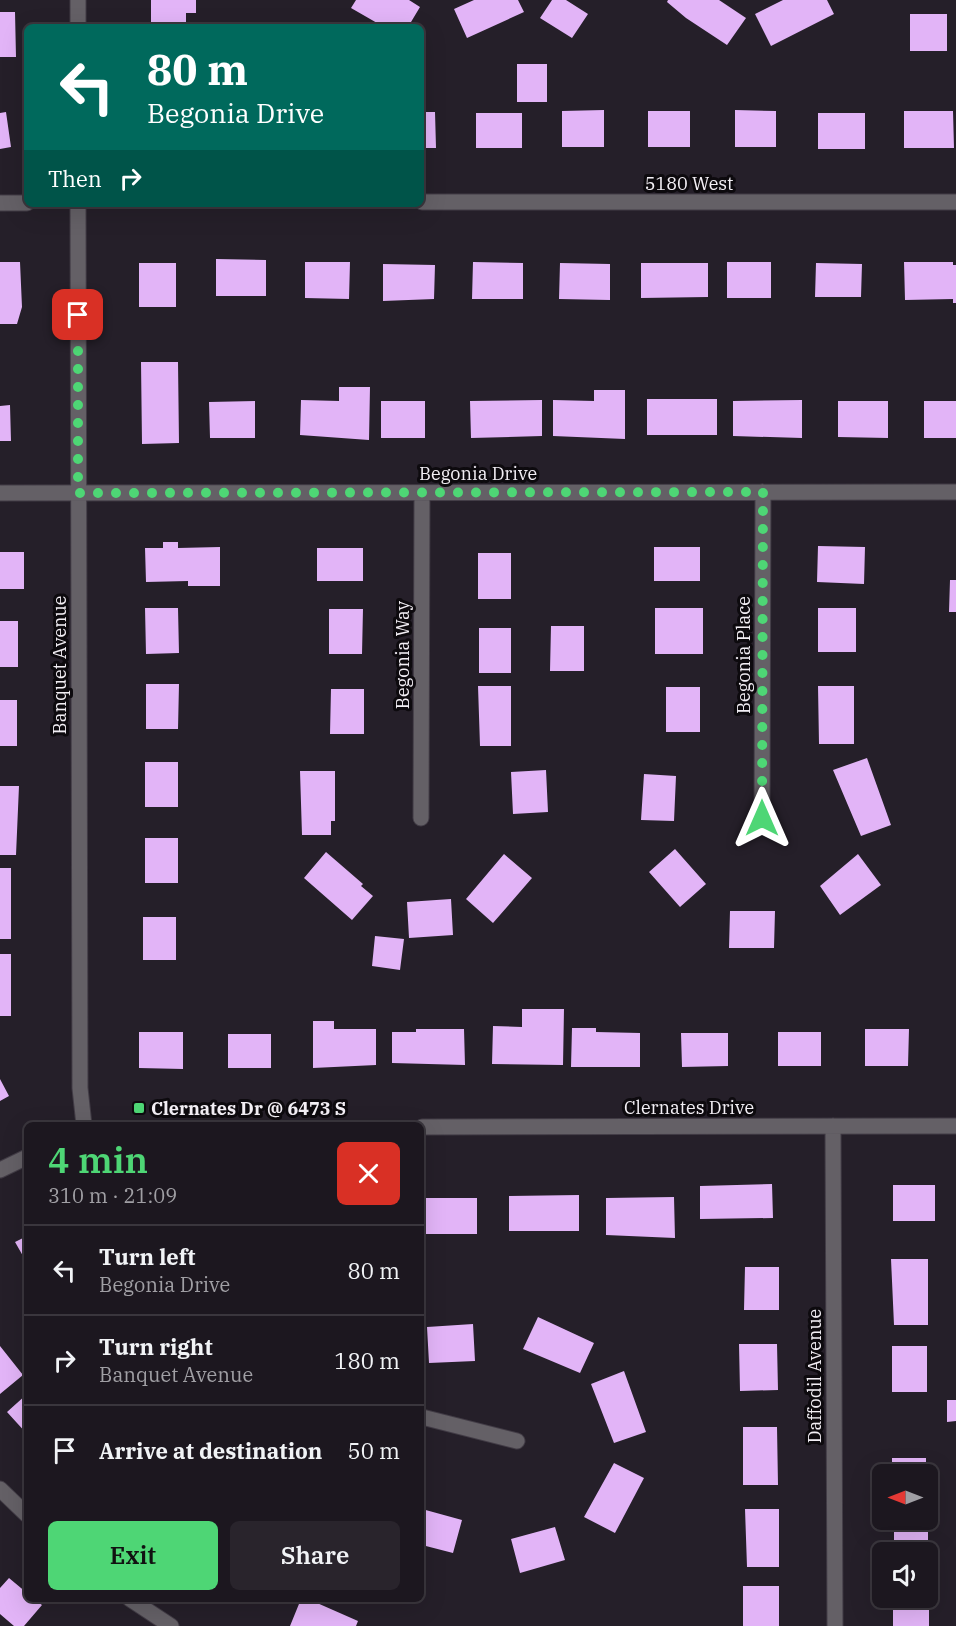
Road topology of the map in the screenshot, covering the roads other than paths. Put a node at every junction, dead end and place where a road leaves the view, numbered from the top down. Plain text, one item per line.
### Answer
1 (78, 0) edge
2 (78, 24) edge
3 (424, 202) edge
4 (956, 202) edge
5 (0, 203) edge
6 (24, 203) edge
7 (78, 207) edge
8 (763, 492) junction
9 (956, 492) edge
10 (0, 493) edge
11 (78, 493) junction
12 (422, 493) junction
13 (421, 818) dead end
14 (762, 818) dead end
15 (84, 1122) edge
16 (833, 1126) junction
17 (956, 1126) edge
18 (424, 1127) edge
19 (24, 1158) edge
20 (0, 1170) edge
21 (424, 1418) edge
22 (517, 1441) dead end
23 (0, 1489) edge
24 (24, 1512) edge
25 (135, 1602) edge
26 (171, 1626) edge
27 (835, 1626) edge

1 - 2 street
3 - 4 street, 5180 West
5 - 6 street
7 - 11 street, Banquet Avenue
8 - 9 street, Begonia Drive
8 - 12 street, Begonia Drive
8 - 14 street, Begonia Place
10 - 11 street, Begonia Drive
11 - 12 street, Begonia Drive
11 - 15 street, Banquet Avenue
12 - 13 street, Begonia Way
16 - 17 street, Clernates Drive
16 - 18 street, Clernates Drive
16 - 27 street, Daffodil Avenue
19 - 20 street
21 - 22 street
23 - 24 street
25 - 26 street

